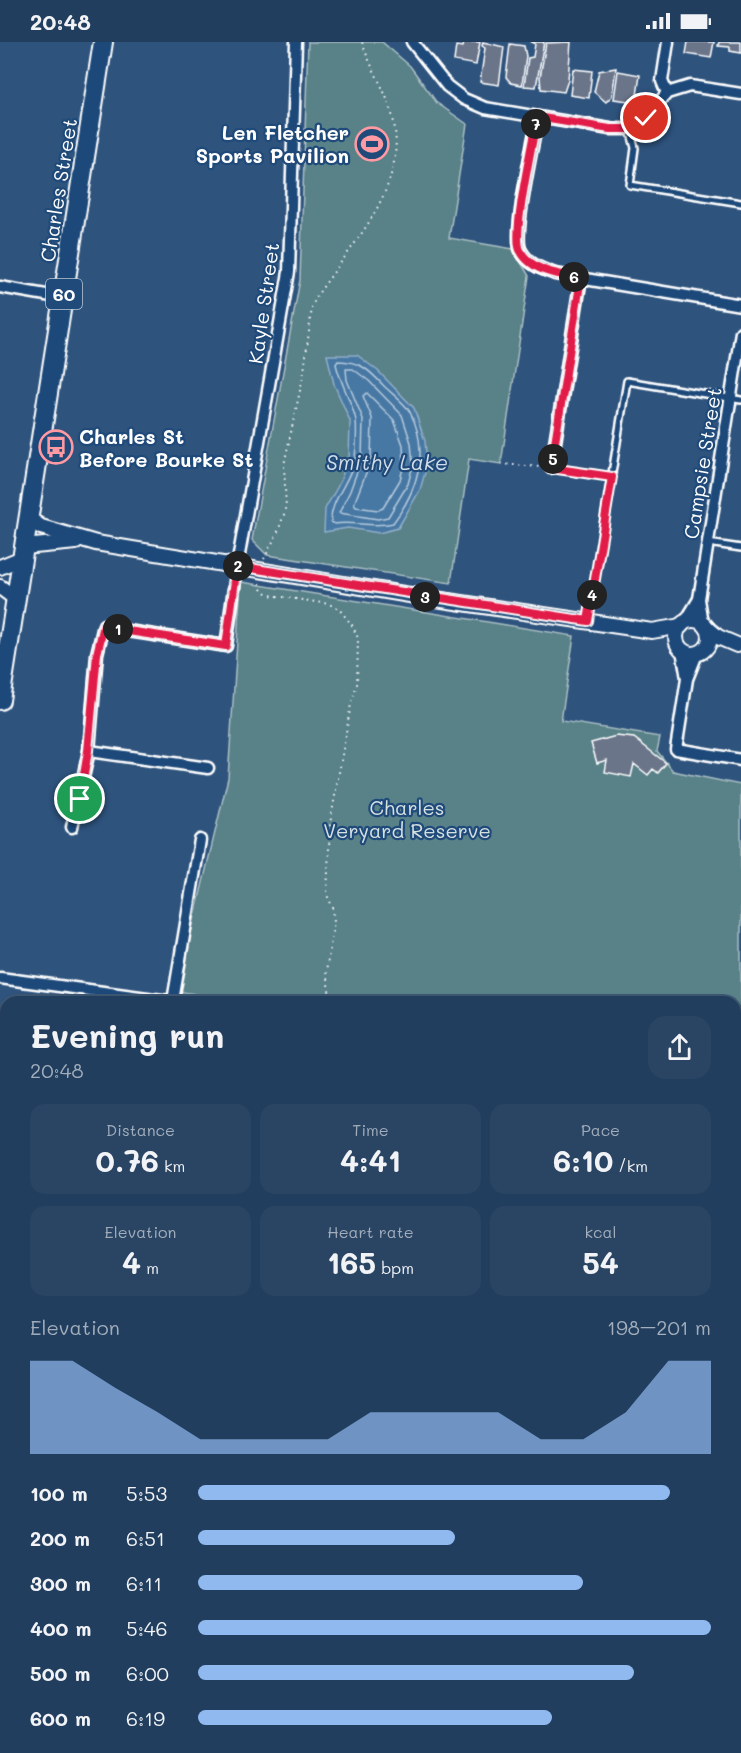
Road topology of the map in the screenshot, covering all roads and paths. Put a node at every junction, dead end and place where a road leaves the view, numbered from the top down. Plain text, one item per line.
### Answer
1 (104, 42) edge
2 (296, 42) edge
3 (362, 42) edge
4 (668, 42) edge
5 (410, 43) edge
6 (667, 93) junction
7 (741, 94) edge
8 (537, 117) junction
9 (630, 129) junction
10 (741, 202) edge
11 (581, 278) junction
12 (0, 287) edge
13 (63, 298) junction
14 (741, 305) edge
15 (741, 332) edge
16 (736, 399) edge
17 (501, 464) dead end
18 (551, 468) junction
19 (612, 477) junction
20 (28, 518) junction
21 (96, 543) junction
22 (708, 543) junction
23 (741, 548) edge
24 (23, 552) junction
25 (237, 566) junction
26 (0, 567) edge
27 (262, 570) junction
28 (0, 587) edge
29 (16, 599) junction
30 (699, 599) junction
31 (588, 621) junction
32 (683, 624) junction
33 (705, 626) junction
34 (652, 631) junction
35 (739, 646) edge
36 (680, 648) junction
37 (702, 650) junction
38 (687, 679) junction
39 (0, 700) edge
40 (88, 751) junction
41 (741, 760) edge
42 (208, 768) dead end
43 (72, 827) dead end
44 (200, 840) dead end
45 (0, 978) edge
46 (131, 996) edge
47 (176, 996) edge
48 (330, 996) edge

1 - 13 highway, Charles Street / 60
2 - 25 street, Kayle Street
3 - 27 path
4 - 6 street
5 - 8 street
6 - 7 street
6 - 9 street
8 - 9 street
8 - 11 street
9 - 10 lane
11 - 14 street
11 - 18 street
12 - 13 street
13 - 20 highway, Charles Street / 60
15 - 16 street, Campsie Street
16 - 19 lane
16 - 22 street, Campsie Street
17 - 18 path
18 - 19 lane
19 - 31 lane
20 - 21 street
20 - 24 highway, Charles Street / 60
21 - 24 street
21 - 25 street
22 - 23 lane
22 - 30 street, Campsie Street
24 - 26 street
24 - 29 highway, Charles Street / 60
25 - 27 street
25 - 40 street, Kayle Street
27 - 31 street
27 - 48 path
28 - 29 street
29 - 39 highway, Charles Street / 60
30 - 32 street, Campsie Street
30 - 33 street, Campsie Street
31 - 34 street
32 - 33 street
32 - 34 street
32 - 36 street
33 - 35 street
33 - 37 street
34 - 36 street
35 - 37 street
36 - 37 street
36 - 38 street
37 - 38 street
38 - 41 street
40 - 42 street
40 - 43 street
44 - 47 street
45 - 46 street

